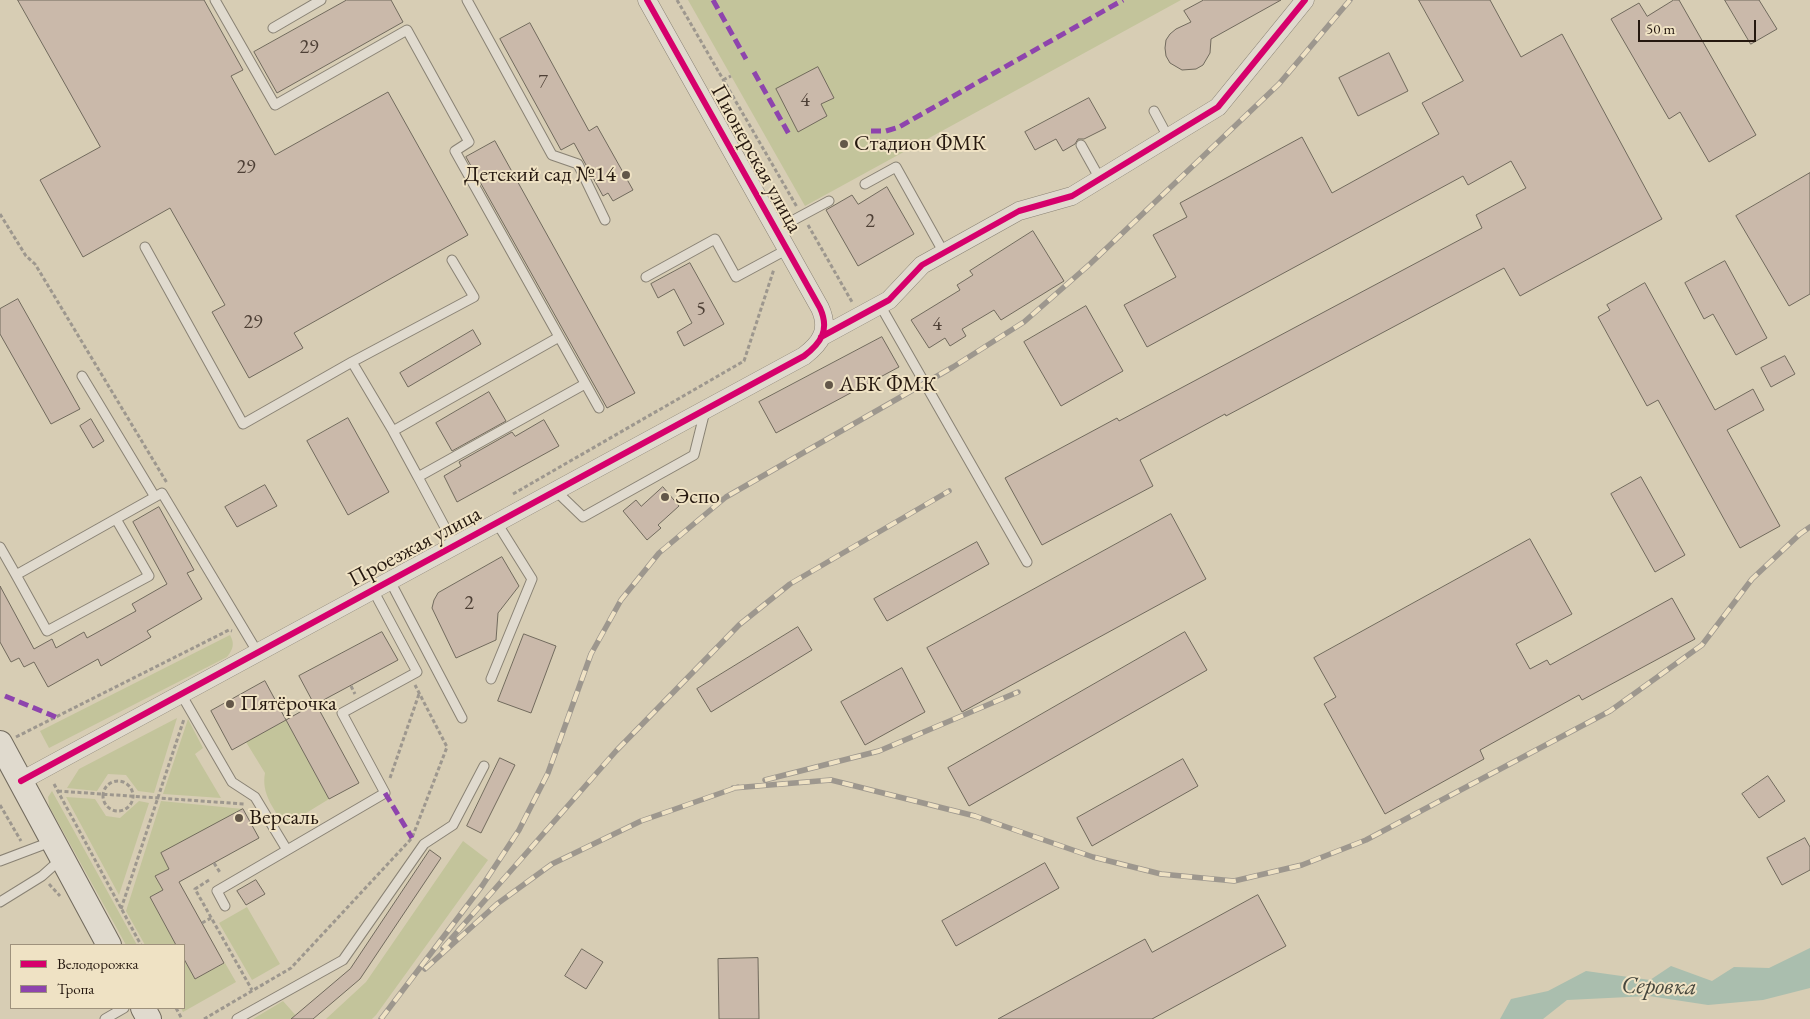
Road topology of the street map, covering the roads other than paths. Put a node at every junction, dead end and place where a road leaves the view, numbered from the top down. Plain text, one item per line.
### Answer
1 (215, 0) edge
2 (322, 0) edge
3 (467, 0) edge
4 (647, 0) edge
5 (1305, 0) edge
6 (273, 28) dead end
7 (1154, 111) dead end
8 (1168, 137) junction
9 (1081, 145) dead end
10 (1100, 179) junction
11 (865, 184) dead end
12 (829, 201) dead end
13 (606, 220) dead end
14 (775, 230) junction
15 (145, 248) dead end
16 (944, 253) junction
17 (780, 254) junction
18 (452, 260) dead end
19 (646, 277) dead end
20 (880, 305) junction
21 (559, 337) junction
22 (821, 337) junction
23 (352, 362) junction
24 (82, 376) dead end
25 (586, 384) junction
26 (599, 408) dead end
27 (706, 410) junction
28 (393, 431) junction
29 (418, 477) junction
30 (556, 491) junction
31 (155, 497) junction
32 (116, 519) junction
33 (498, 522) junction
34 (455, 546) junction
35 (0, 547) edge
36 (1027, 562) dead end
37 (16, 575) junction
38 (390, 581) junction
39 (372, 590) junction
40 (258, 653) junction
41 (491, 678) dead end
42 (184, 700) junction
43 (462, 718) dead end
44 (0, 743) edge
45 (484, 766) dead end
46 (21, 781) junction
47 (57, 849) junction
48 (287, 850) junction
49 (0, 860) edge
50 (0, 902) edge
51 (225, 906) dead end
52 (108, 944) edge
53 (122, 1009) edge
54 (105, 1019) edge
55 (236, 1019) edge

1 - 21 lane
2 - 6 lane
3 - 13 lane
4 - 14 street, Пионерская улица
5 - 8 street
7 - 8 lane
8 - 10 street
9 - 10 lane
10 - 16 street
11 - 16 lane
12 - 14 lane
14 - 17 street, Пионерская улица
15 - 23 lane
16 - 20 street
17 - 19 lane
17 - 22 street, Пионерская улица
18 - 23 lane
20 - 22 street
20 - 36 lane
21 - 25 lane
21 - 28 lane
22 - 27 street, Проезжая улица
23 - 28 lane
24 - 31 lane
25 - 26 lane
25 - 29 lane
27 - 30 street, Проезжая улица
27 - 30 lane
28 - 29 lane
29 - 34 lane
30 - 33 street, Проезжая улица
31 - 32 lane
31 - 40 lane
32 - 37 lane
32 - 37 lane
33 - 34 street, Проезжая улица
33 - 41 lane
34 - 38 street, Проезжая улица
35 - 37 lane
38 - 39 street, Проезжая улица
38 - 43 lane
39 - 40 street, Проезжая улица
39 - 48 lane
40 - 42 street, Проезжая улица
42 - 46 street, Проезжая улица
42 - 48 lane
44 - 46 street
45 - 55 lane
46 - 47 street
47 - 49 lane
47 - 50 lane
47 - 52 street
48 - 51 lane
53 - 54 lane

